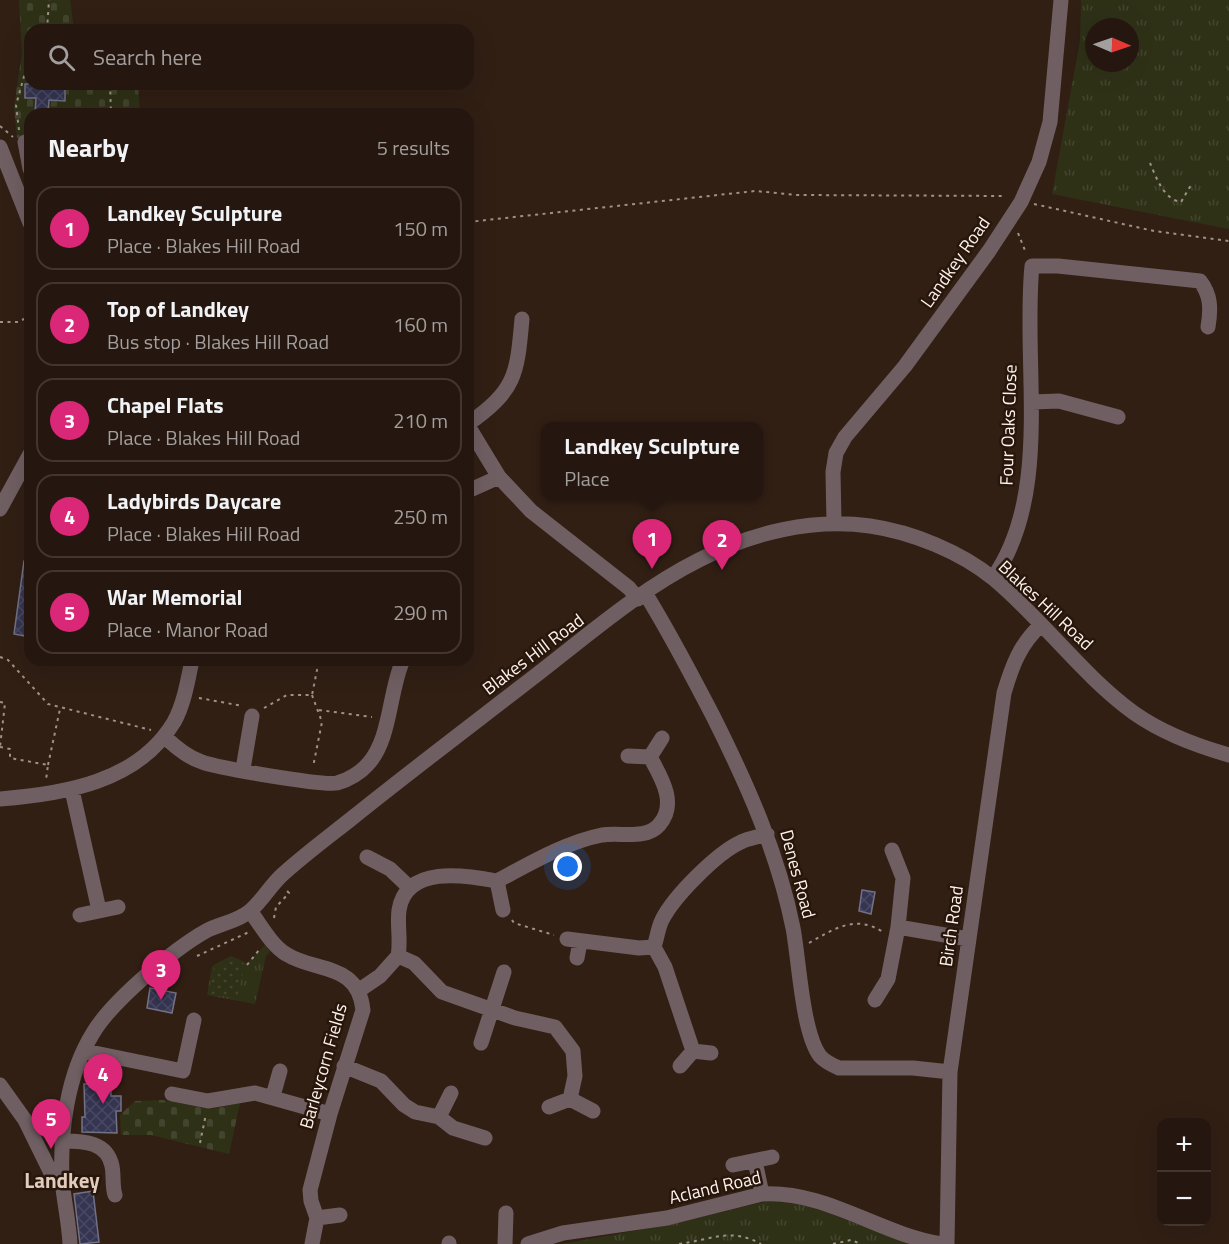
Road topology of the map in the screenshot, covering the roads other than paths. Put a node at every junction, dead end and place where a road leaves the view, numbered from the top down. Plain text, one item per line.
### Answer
1 (1061, 0) edge
2 (23, 138) road end
3 (24, 142) edge
4 (0, 147) edge
5 (24, 208) edge
6 (522, 319) dead end
7 (1208, 327) dead end
8 (1032, 402) junction
9 (1118, 417) dead end
10 (474, 421) edge
11 (474, 435) edge
12 (24, 465) edge
13 (499, 477) junction
14 (474, 488) edge
15 (0, 509) edge
16 (834, 523) junction
17 (993, 578) junction
18 (641, 596) junction
19 (1041, 625) junction
20 (191, 666) edge
21 (400, 666) edge
22 (253, 710) road end
23 (165, 735) junction
24 (662, 738) dead end
25 (1229, 755) edge
26 (628, 756) dead end
27 (650, 757) junction
28 (243, 769) junction
29 (72, 790) junction
30 (0, 799) edge
31 (767, 834) junction
32 (892, 850) dead end
33 (367, 856) dead end
34 (497, 881) junction
35 (409, 887) junction
36 (118, 907) dead end
37 (99, 910) junction
38 (503, 910) road end
39 (250, 911) junction
40 (80, 915) dead end
41 (897, 932) junction
42 (968, 939) junction
43 (654, 947) junction
44 (398, 956) junction
45 (577, 958) dead end
46 (501, 979) dead end
47 (358, 991) junction
48 (875, 1000) dead end
49 (491, 1009) junction
50 (194, 1020) dead end
51 (481, 1043) dead end
52 (85, 1051) junction
53 (693, 1051) junction
54 (711, 1053) dead end
55 (344, 1066) junction
56 (680, 1066) dead end
57 (280, 1071) dead end
58 (951, 1072) junction
59 (0, 1085) edge
60 (451, 1093) dead end
61 (172, 1094) dead end
62 (273, 1096) junction
63 (570, 1099) junction
64 (549, 1107) dead end
65 (593, 1111) dead end
66 (330, 1114) junction
67 (440, 1118) junction
68 (485, 1138) dead end
69 (64, 1141) junction
70 (772, 1157) dead end
71 (755, 1161) junction
72 (733, 1165) dead end
73 (62, 1180) junction
74 (762, 1194) junction
75 (115, 1195) dead end
76 (506, 1212) dead end
77 (340, 1215) dead end
78 (317, 1218) junction
79 (70, 1244) edge
80 (312, 1244) edge
81 (505, 1244) edge
82 (528, 1244) edge
83 (942, 1244) edge
84 (947, 1244) edge

1 - 16 street, Landkey Road
2 - 3 street
4 - 5 street
6 - 10 street
7 - 8 street, Four Oaks Close
8 - 9 street
8 - 17 street, Four Oaks Close
11 - 13 street, Denes Road
12 - 15 street
13 - 14 street
13 - 18 street, Denes Road
16 - 17 street, Blakes Hill Road
16 - 18 street, Blakes Hill Road
17 - 19 street, Blakes Hill Road
18 - 31 street, Denes Road
18 - 39 street, Blakes Hill Road
19 - 25 street, Blakes Hill Road
19 - 42 street, Birch Road
20 - 23 street
21 - 28 street
22 - 28 street
23 - 28 street
23 - 29 street
24 - 27 street
26 - 27 street
27 - 34 street
29 - 30 street
29 - 37 street
31 - 43 street
31 - 58 street, Denes Road
32 - 41 street
33 - 35 street
34 - 35 street
34 - 38 street
35 - 44 street
36 - 37 street
37 - 40 street
39 - 47 street, Barleycorn Fields
39 - 52 street, Blakes Hill Road
41 - 42 street
41 - 48 street
42 - 58 street, Birch Road
43 - 45 street
43 - 53 street
44 - 47 street
44 - 49 street
46 - 49 street
47 - 55 street, Barleycorn Fields
49 - 51 street
49 - 63 street
50 - 52 street
52 - 69 street, Blakes Hill Road
53 - 54 street
53 - 56 street
55 - 66 street, Barleycorn Fields
55 - 67 street
57 - 62 street
58 - 84 street, Birch Road
59 - 73 street
60 - 67 street
61 - 62 street
62 - 66 street
63 - 64 street
63 - 65 street
66 - 78 street, Barleycorn Fields
67 - 68 street
69 - 73 street, Blakes Hill Road
69 - 75 street
70 - 71 street
71 - 72 street
71 - 74 street
73 - 79 street, Blakes Hill Road
74 - 82 street, Acland Road
74 - 83 street, Acland Road
76 - 81 street
77 - 78 street
78 - 80 street, Barleycorn Fields

